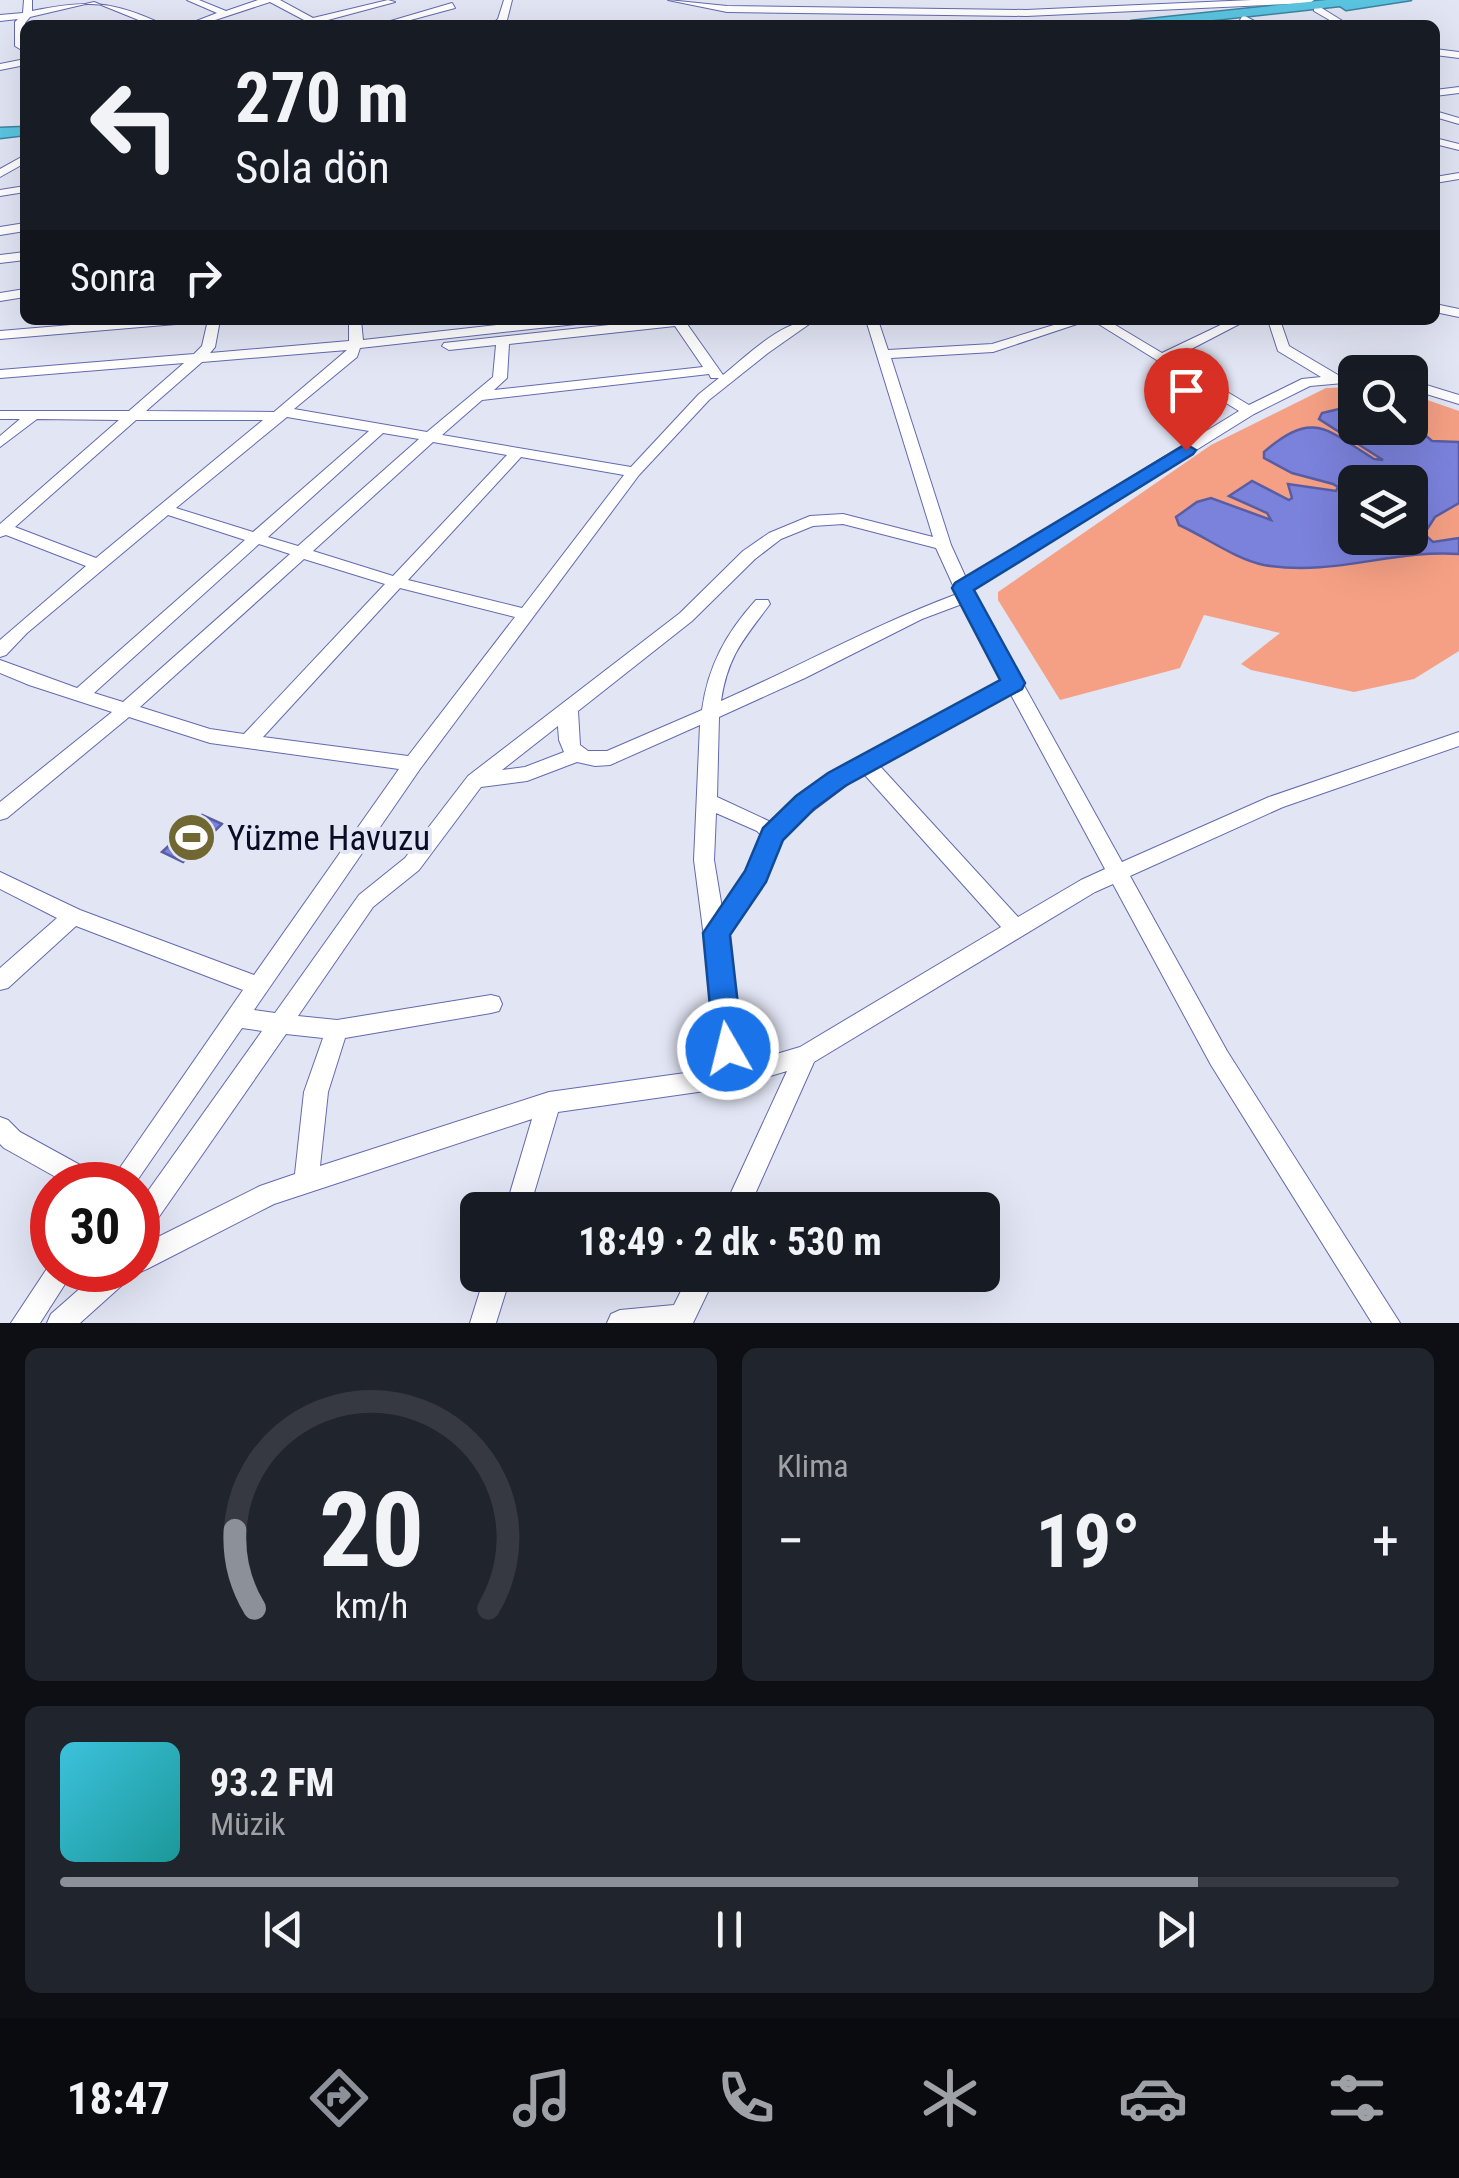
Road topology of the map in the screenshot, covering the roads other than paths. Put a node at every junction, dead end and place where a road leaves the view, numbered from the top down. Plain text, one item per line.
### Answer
1 (28, 0) edge
2 (94, 0) edge
3 (191, 0) edge
4 (270, 0) edge
5 (672, 0) edge
6 (834, 0) edge
7 (956, 0) edge
8 (970, 0) edge
9 (1088, 0) edge
10 (1232, 0) edge
11 (1362, 0) edge
12 (1404, 0) edge
13 (390, 1) edge
14 (711, 1) edge
15 (1340, 1) edge
16 (751, 2) edge
17 (1183, 2) edge
18 (809, 5) junction
19 (1314, 5) edge
20 (452, 6) dead end
21 (927, 7) junction
22 (981, 7) junction
23 (727, 8) junction
24 (1102, 9) junction
25 (224, 14) junction
26 (422, 14) junction
27 (27, 15) junction
28 (0, 18) edge
29 (406, 18) junction
30 (22, 20) edge
31 (146, 20) edge
32 (206, 20) edge
33 (313, 20) joint
34 (399, 20) edge
35 (409, 20) edge
36 (726, 20) edge
37 (1175, 20) edge
38 (1253, 20) edge
39 (1336, 20) edge
40 (89, 325) edge
41 (212, 325) edge
42 (460, 325) edge
43 (514, 325) edge
44 (649, 325) edge
45 (688, 325) edge
46 (801, 325) edge
47 (873, 325) edge
48 (1068, 325) edge
49 (1107, 325) edge
50 (1232, 325) edge
51 (1276, 325) edge
52 (0, 334) edge
53 (354, 338) edge
54 (503, 341) junction
55 (204, 352) junction
56 (882, 354) junction
57 (1163, 358) junction
58 (0, 366) edge
59 (0, 374) edge
60 (718, 375) junction
61 (1334, 378) junction
62 (1338, 378) edge
63 (1428, 390) edge
64 (482, 396) junction
65 (1459, 400) edge
66 (1249, 411) junction
67 (35, 414) junction
68 (134, 414) junction
69 (283, 414) junction
70 (0, 415) edge
71 (379, 429) junction
72 (430, 437) junction
73 (0, 443) edge
74 (516, 454) junction
75 (634, 472) junction
76 (167, 510) junction
77 (2, 531) edge
78 (259, 539) junction
79 (943, 544) junction
80 (302, 552) junction
81 (98, 565) junction
82 (398, 582) junction
83 (964, 592) junction
84 (762, 604) dead end
85 (528, 614) junction
86 (0, 651) edge
87 (0, 666) edge
88 (1014, 683) junction
89 (80, 694) junction
90 (569, 707) junction
91 (128, 710) junction
92 (710, 716) junction
93 (1459, 739) edge
94 (247, 742) junction
95 (578, 754) junction
96 (864, 763) junction
97 (413, 764) junction
98 (474, 781) junction
99 (707, 800) junction
100 (0, 813) edge
101 (772, 835) junction
102 (1118, 876) junction
103 (0, 880) edge
104 (73, 916) junction
105 (1016, 929) junction
106 (716, 933) junction
107 (0, 981) edge
108 (259, 987) junction
109 (491, 1004) dead end
110 (237, 1018) junction
111 (280, 1023) junction
112 (337, 1030) junction
113 (806, 1055) junction
114 (732, 1077) junction
115 (549, 1103) junction
116 (4, 1139) edge
117 (48, 1162) edge
118 (136, 1162) edge
119 (306, 1182) junction
120 (522, 1192) edge
121 (743, 1192) edge
122 (160, 1194) edge
123 (160, 1249) edge
124 (46, 1292) edge
125 (96, 1292) edge
126 (493, 1292) edge
127 (694, 1292) edge
128 (680, 1320) edge
129 (24, 1323) edge
130 (60, 1323) edge
131 (484, 1323) edge
132 (620, 1323) edge
133 (1387, 1323) edge

1 - 27 street
2 - 27 street
2 - 31 street
3 - 25 street
4 - 25 street
4 - 33 street
5 - 14 street
6 - 18 street
7 - 21 street
8 - 22 street
9 - 24 street
10 - 17 street
11 - 15 highway
12 - 19 highway
13 - 26 street
13 - 33 street
14 - 16 street
14 - 23 street
15 - 37 highway
16 - 18 street
16 - 23 street
17 - 24 street
18 - 21 street
19 - 24 street
19 - 38 highway
19 - 39 street
20 - 26 street
21 - 22 street
22 - 24 street
23 - 24 street
23 - 36 street
25 - 32 street
26 - 29 street
27 - 28 street
27 - 30 street
29 - 34 street
29 - 35 street
40 - 52 street
41 - 55 street
42 - 53 street
43 - 53 street
44 - 54 street
45 - 60 street
46 - 60 street
47 - 56 street
48 - 56 street
49 - 57 street
50 - 57 street
51 - 61 street
53 - 54 street
53 - 55 street
53 - 69 street
54 - 64 street
55 - 58 street
55 - 59 street
55 - 68 street
56 - 79 street
57 - 66 street
60 - 64 street
60 - 75 street
61 - 62 street
61 - 66 street
63 - 65 street
64 - 72 street
66 - 83 street
67 - 68 street
67 - 70 street
67 - 73 street
68 - 69 street
68 - 77 street
69 - 71 street
69 - 76 street
71 - 72 street
71 - 78 street
72 - 74 street
72 - 80 street
74 - 75 street
74 - 82 street
75 - 85 street
76 - 78 street
76 - 81 street
77 - 81 street
78 - 80 street
78 - 89 street
79 - 83 street
79 - 90 street
80 - 82 street
80 - 91 street
81 - 86 street
82 - 85 street
82 - 94 street
83 - 88 street
83 - 92 street
84 - 92 street
85 - 97 street
87 - 89 street
88 - 96 street
88 - 102 street
89 - 91 street
90 - 95 street
90 - 98 street
91 - 94 street
91 - 100 street
92 - 95 street
92 - 99 street
93 - 102 street
94 - 97 street
95 - 98 street
96 - 101 street
96 - 105 street
97 - 108 street
98 - 111 street
99 - 101 street
99 - 106 street
101 - 106 street
102 - 105 street
102 - 133 street
103 - 104 street
104 - 107 street
104 - 108 street
105 - 113 street
106 - 114 street
108 - 110 street
109 - 112 street
110 - 111 street
110 - 118 street
111 - 112 street
111 - 122 street
112 - 119 street
113 - 114 street
113 - 121 street
114 - 115 street
115 - 119 street
115 - 120 street
116 - 117 street
119 - 123 street
124 - 129 street
125 - 130 street
126 - 131 street
127 - 128 street
128 - 132 street

